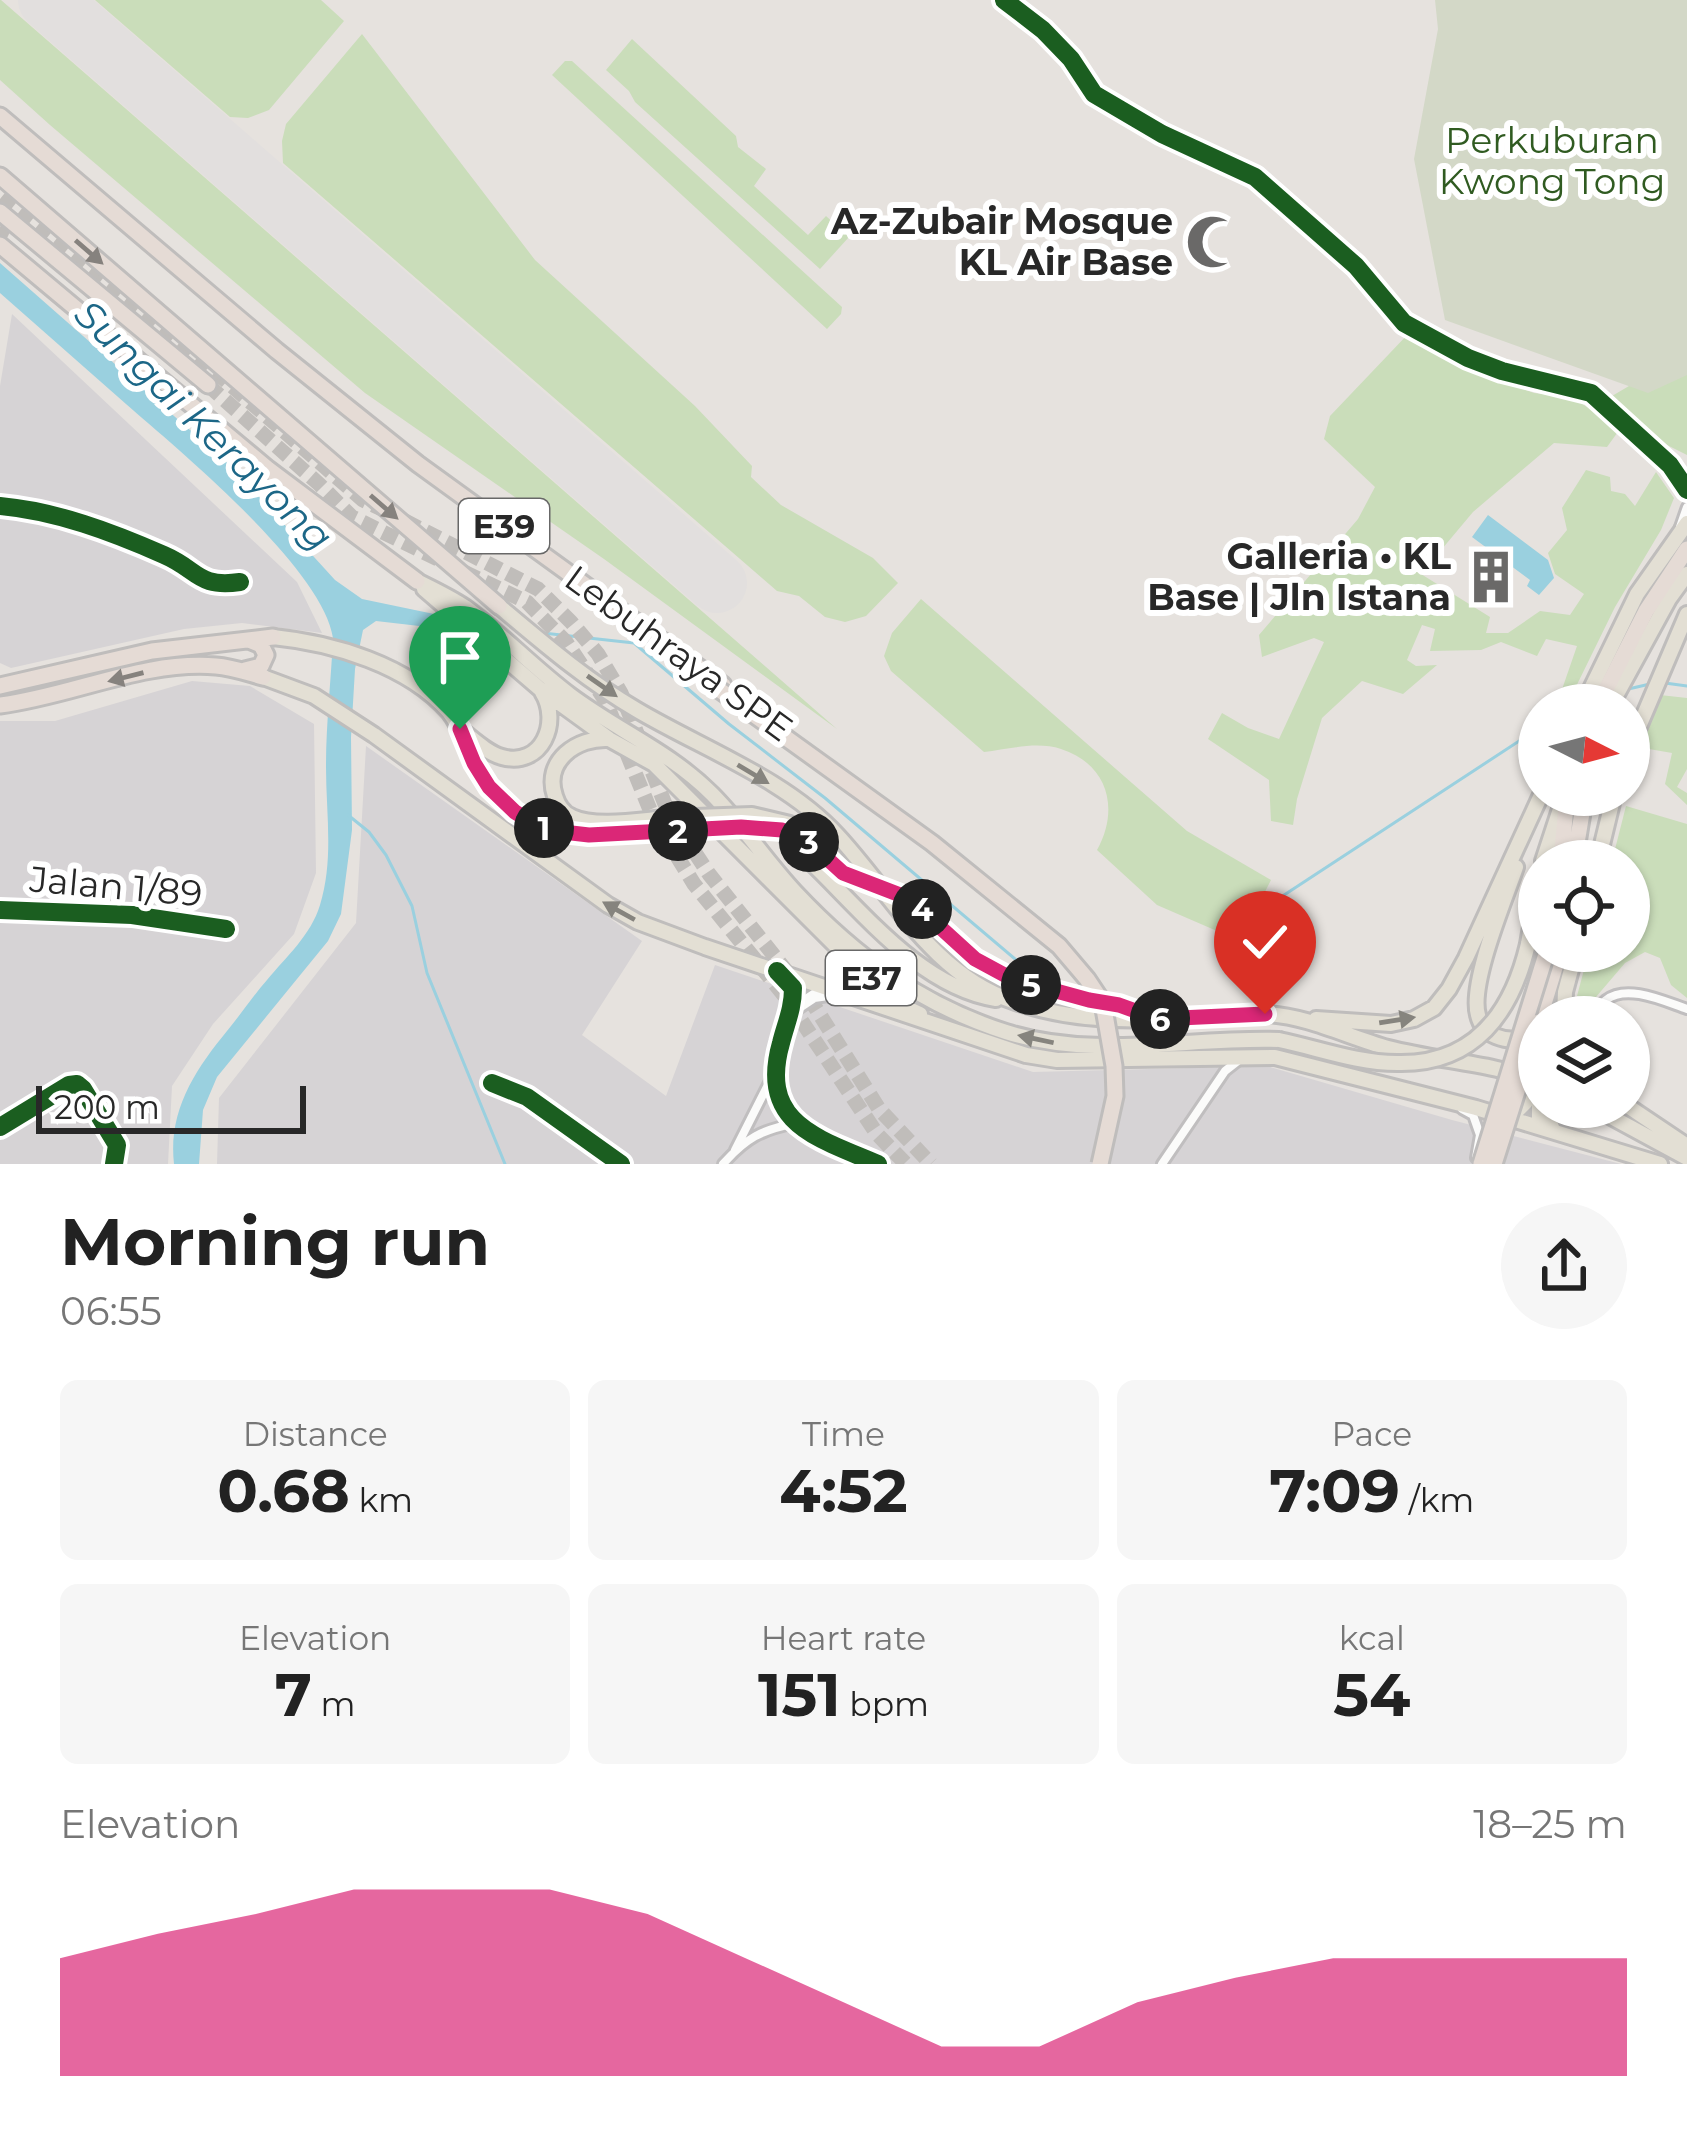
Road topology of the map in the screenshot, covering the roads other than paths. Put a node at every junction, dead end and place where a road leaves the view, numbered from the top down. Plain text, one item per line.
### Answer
1 (1004, 0) edge
2 (0, 120) edge
3 (0, 176) edge
4 (0, 212) edge
5 (5, 239) edge
6 (58, 258) junction
7 (208, 385) tunnel mouth
8 (1670, 465) junction
9 (1687, 474) edge
10 (1687, 490) edge
11 (0, 506) edge
12 (1687, 507) edge
13 (1683, 549) edge
14 (416, 581) junction
15 (240, 582) dead end
16 (500, 606) joint
17 (1687, 614) edge
18 (273, 637) joint
19 (243, 639) junction
20 (1681, 642) edge
21 (509, 652) junction
22 (242, 671) junction
23 (263, 677) joint
24 (4, 683) edge
25 (1592, 684) edge
26 (1616, 684) edge
27 (1619, 684) edge
28 (540, 689) junction
29 (1650, 697) edge
30 (0, 705) edge
31 (460, 729) junction
32 (609, 739) junction
33 (1532, 816) edge
34 (1534, 816) edge
35 (722, 829) junction
36 (809, 842) junction
37 (0, 910) edge
38 (226, 929) dead end
39 (777, 970) junction
40 (1521, 972) edge
41 (1540, 972) edge
42 (841, 993) junction
43 (1615, 996) edge
44 (1648, 996) edge
45 (1650, 997) edge
46 (1011, 1001) junction
47 (1687, 1009) edge
48 (793, 1010) junction
49 (1281, 1016) junction
50 (1158, 1019) junction
51 (959, 1034) junction
52 (1518, 1040) edge
53 (1251, 1056) junction
54 (1447, 1060) junction
55 (776, 1070) junction
56 (1518, 1073) edge
57 (1362, 1078) junction
58 (491, 1084) dead end
59 (1518, 1092) edge
60 (1450, 1102) junction
61 (1518, 1121) edge
62 (1650, 1121) edge
63 (796, 1123) junction
64 (0, 1127) edge
65 (1527, 1128) edge
66 (1541, 1128) edge
67 (1556, 1128) edge
68 (1632, 1128) edge
69 (1687, 1146) edge
70 (1613, 1149) junction
71 (735, 1150) junction
72 (1687, 1158) edge
73 (114, 1164) edge
74 (621, 1164) edge
75 (723, 1164) edge
76 (878, 1164) edge
77 (1103, 1164) edge
78 (1162, 1164) edge
79 (1478, 1164) edge
80 (1495, 1164) edge
81 (1660, 1164) edge

1 - 8 street
2 - 77 highway, Lebuhraya SPE / E39, bridge
3 -> 16 highway, E37
4 - 6 highway
5 - 6 highway
5 - 14 highway, E37
6 - 7 highway
8 - 9 street
8 - 10 street
11 - 15 street
12 - 13 street
13 - 25 main road
13 - 26 highway
13 - 27 main road
14 - 21 main road, E37
14 - 21 main road
16 -> 46 main road, E37
17 - 20 main road
18 - 19 highway
18 - 31 main road
19 - 22 highway
19 - 24 highway
20 - 29 main road
21 - 28 main road, E37
40 -> 21 main road, bridge
22 - 23 highway
22 -> 30 highway
39 -> 23 main road
28 - 31 main road
28 - 32 main road, E37
31 - 35 main road, bridge
32 - 36 main road, bridge
32 - 51 main road, E37
49 -> 33 main road
34 - 52 main road
35 - 36 main road, bridge
35 - 46 main road, bridge
36 - 50 main road, bridge
37 - 38 street, Jalan 1/89
39 - 42 main road
39 - 48 street
41 - 79 highway, bridge
42 - 48 street
42 - 51 main road
43 - 44 street
45 - 47 street
46 - 50 main road, E37
48 - 55 street
49 - 50 main road, E37
49 - 54 main road, E37
51 - 53 main road, E37
53 - 57 main road, E37
53 - 78 street
54 - 56 main road, E37
54 - 57 main road
55 - 63 street
55 - 71 street
57 - 60 main road, E37
58 - 74 street
59 - 80 highway, bridge
60 - 61 main road, E37
60 - 79 street
62 - 69 main road
63 - 71 street
63 - 76 street
64 - 73 street
65 - 80 street
66 - 70 main road, E37
67 - 70 main road
68 - 72 main road
70 - 81 main road, E37
71 - 75 street

